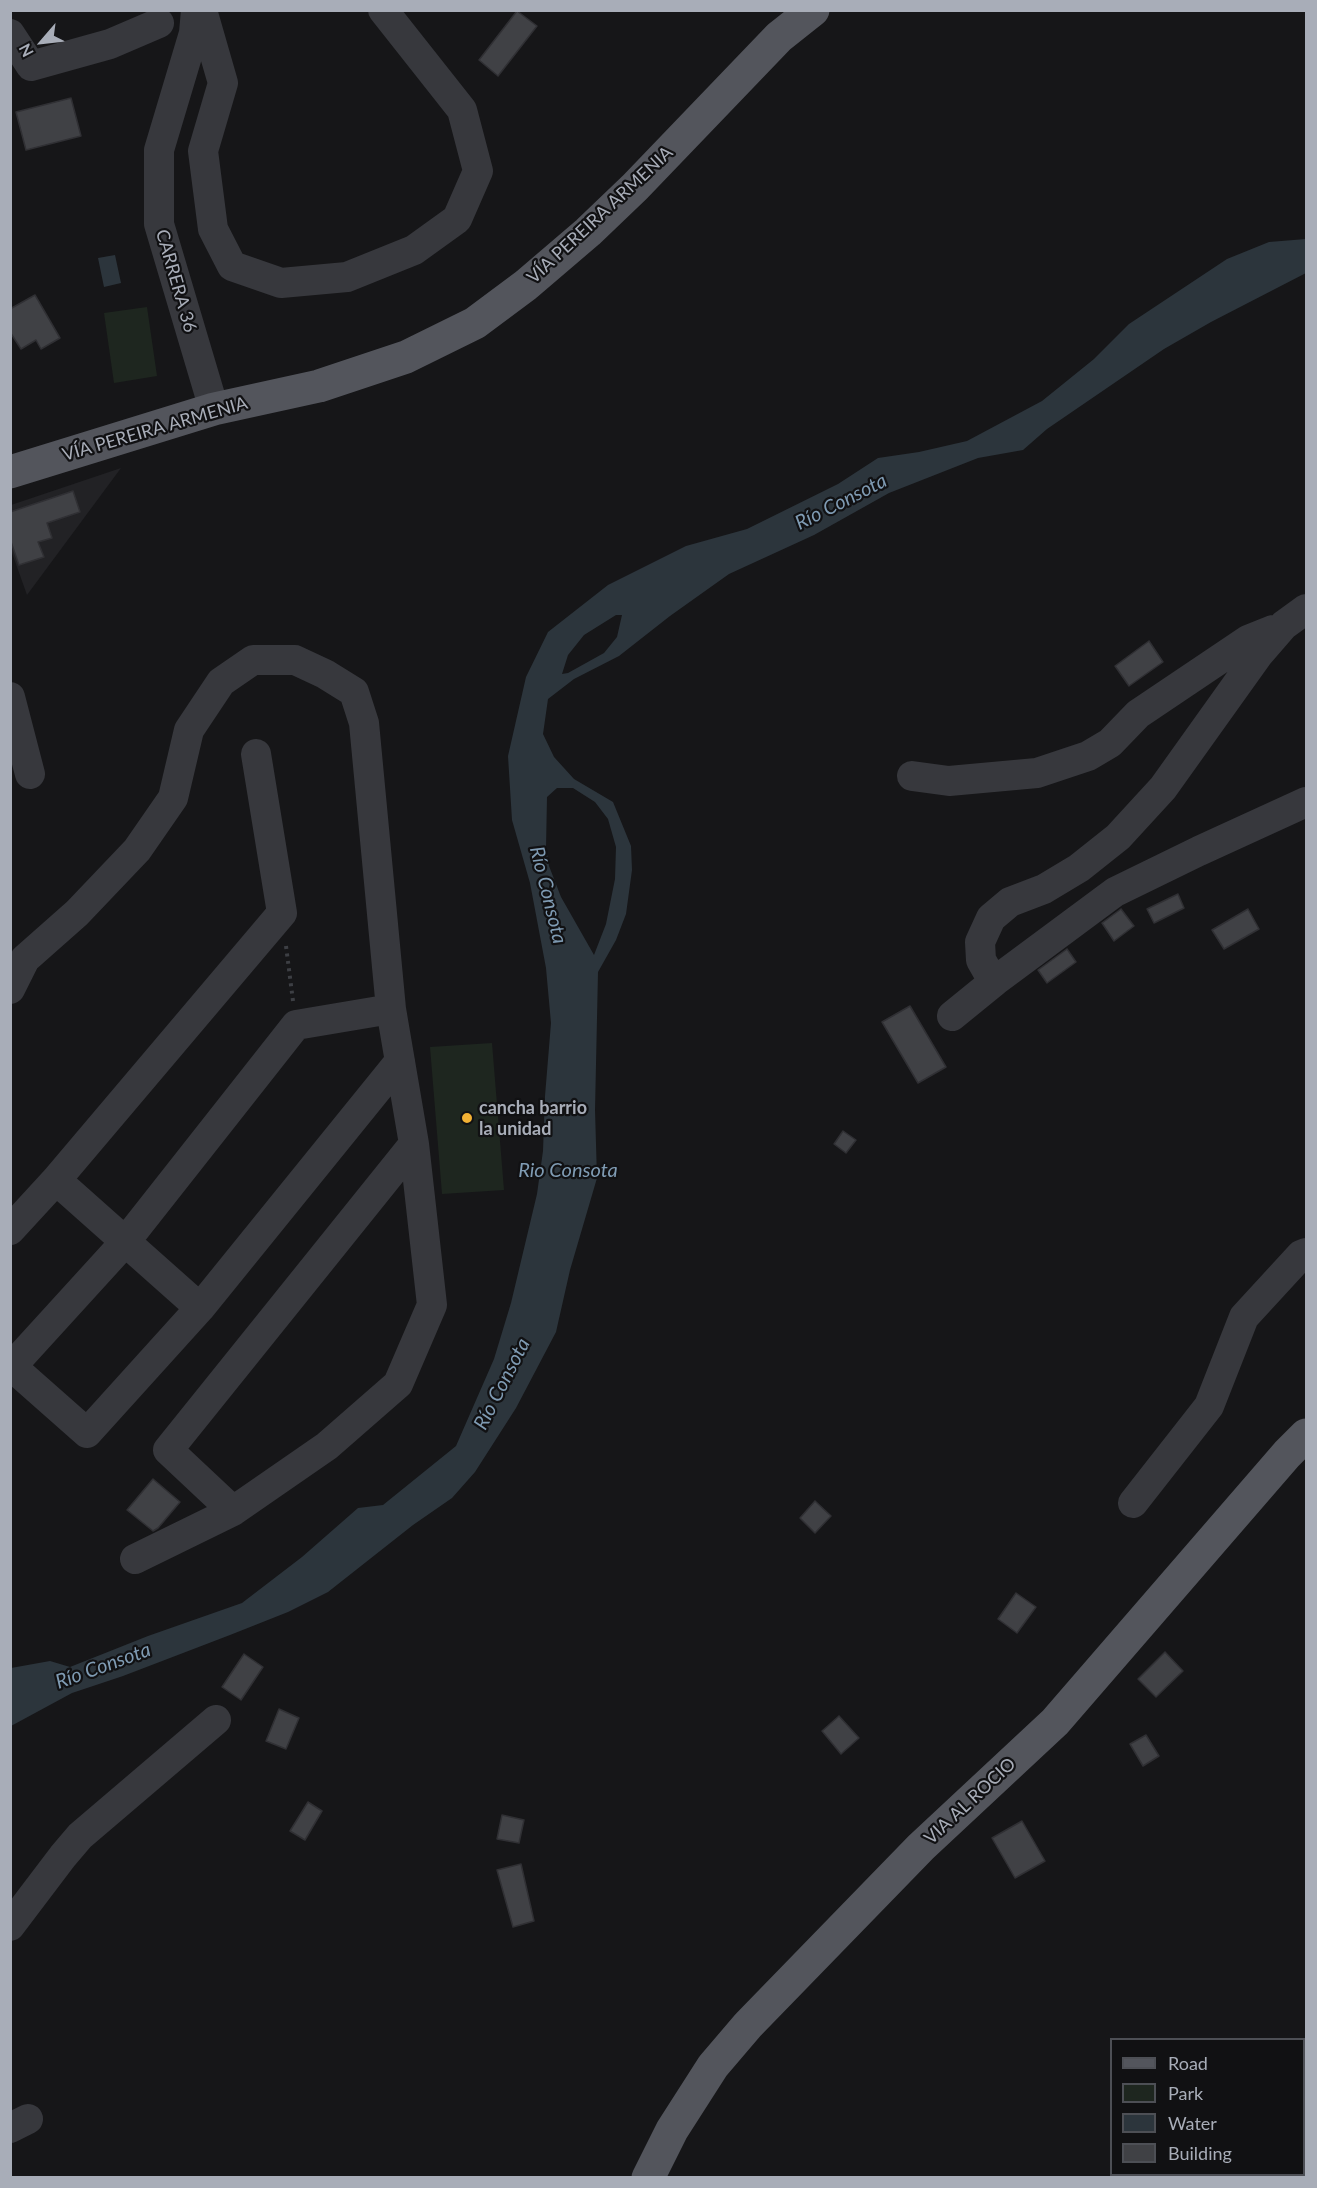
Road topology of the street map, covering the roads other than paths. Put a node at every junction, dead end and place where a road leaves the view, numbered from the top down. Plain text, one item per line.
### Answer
1 (196, 10) edge
2 (202, 10) edge
3 (383, 10) edge
4 (813, 10) edge
5 (159, 23) dead end
6 (10, 34) edge
7 (214, 409) junction
8 (10, 472) edge
9 (1295, 617) edge
10 (10, 697) edge
11 (256, 754) dead end
12 (30, 774) dead end
13 (912, 776) dead end
14 (1306, 802) edge
15 (996, 981) junction
16 (10, 989) edge
17 (391, 1009) junction
18 (952, 1017) dead end
19 (400, 1061) junction
20 (414, 1144) junction
21 (56, 1180) junction
22 (10, 1230) edge
23 (126, 1242) junction
24 (1306, 1253) edge
25 (200, 1308) junction
26 (11, 1366) edge
27 (1306, 1435) edge
28 (1133, 1503) dead end
29 (233, 1511) junction
30 (135, 1560) dead end
31 (216, 1720) dead end
32 (10, 1926) edge
33 (648, 2178) edge

1 - 7 street, CARRERA 36
2 - 3 street
4 - 7 main road, VÍA PEREIRA ARMENIA
5 - 6 street
7 - 8 main road, VÍA PEREIRA ARMENIA
9 - 13 street
9 - 15 street
10 - 12 street
11 - 21 street
14 - 15 street
15 - 18 street
16 - 17 street
17 - 19 street
17 - 23 street
19 - 20 street
19 - 25 street
20 - 29 street
20 - 29 street
21 - 22 street
21 - 23 street
23 - 25 street
23 - 26 street
24 - 28 street
25 - 26 street
27 - 33 main road, VIA AL ROCIO
29 - 30 street
31 - 32 street

